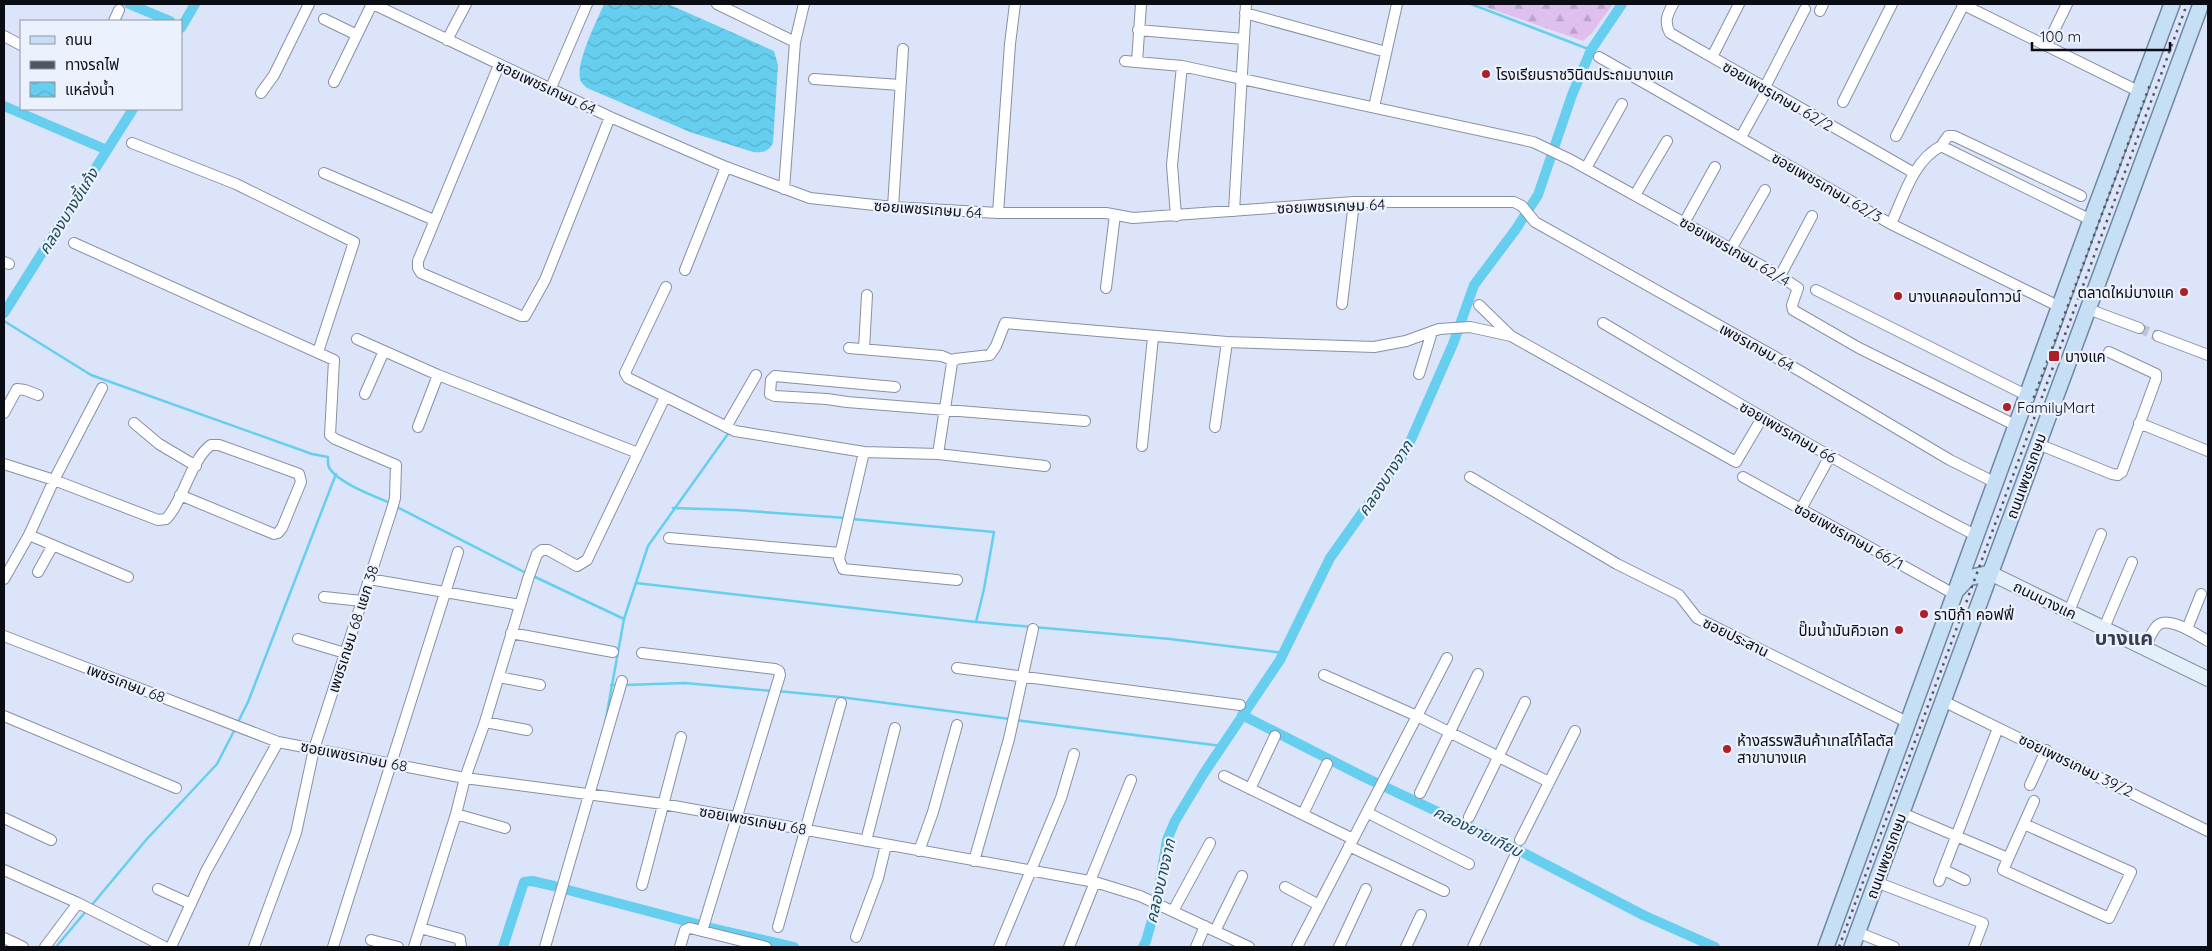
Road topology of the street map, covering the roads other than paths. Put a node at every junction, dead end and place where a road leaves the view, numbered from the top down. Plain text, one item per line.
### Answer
1 (308, 4) edge
2 (373, 4) edge
3 (466, 4) edge
4 (587, 4) edge
5 (717, 4) edge
6 (804, 4) edge
7 (1015, 4) edge
8 (1141, 4) edge
9 (1397, 4) edge
10 (1673, 4) edge
11 (1739, 4) edge
12 (1892, 4) edge
13 (1963, 4) edge
14 (2067, 4) edge
15 (2172, 4) edge
16 (2201, 4) edge
17 (734, 7) edge
18 (1246, 8) edge
19 (1805, 9) dead end
20 (119, 10) dead end
21 (324, 19) dead end
22 (114, 20) edge
23 (1138, 30) junction
24 (357, 35) junction
25 (4, 36) edge
26 (1244, 39) junction
27 (447, 40) junction
28 (795, 42) junction
29 (20, 44) edge
30 (2047, 45) junction
31 (903, 50) dead end
32 (1386, 52) junction
33 (1599, 57) dead end
34 (1712, 57) junction
35 (1125, 61) dead end
36 (1137, 62) junction
37 (499, 65) junction
38 (1182, 66) junction
39 (814, 79) dead end
40 (1242, 79) junction
41 (334, 82) dead end
42 (900, 85) junction
43 (1765, 89) junction
44 (550, 90) junction
45 (2138, 91) junction
46 (261, 93) dead end
47 (1843, 102) dead end
48 (1622, 104) dead end
49 (1374, 107) junction
50 (610, 117) junction
51 (1896, 136) dead end
52 (1740, 137) junction
53 (1667, 141) dead end
54 (132, 143) dead end
55 (1971, 144) junction
56 (1941, 146) junction
57 (1966, 157) junction
58 (2000, 158) junction
59 (726, 167) junction
60 (1715, 167) dead end
61 (1586, 168) junction
62 (1994, 172) junction
63 (324, 173) dead end
64 (1914, 174) junction
65 (784, 189) junction
66 (1765, 190) dead end
67 (1635, 195) junction
68 (2081, 196) dead end
69 (1354, 202) junction
70 (1522, 206) joint
71 (893, 208) junction
72 (1234, 211) junction
73 (998, 213) junction
74 (1115, 215) junction
75 (1176, 216) junction
76 (1812, 216) dead end
77 (434, 220) junction
78 (2090, 220) junction
79 (1684, 223) junction
80 (1891, 224) junction
81 (74, 243) dead end
82 (1731, 249) junction
83 (685, 270) dead end
84 (1780, 276) junction
85 (666, 287) dead end
86 (1106, 288) dead end
87 (1816, 290) dead end
88 (867, 295) dead end
89 (1342, 304) dead end
90 (1478, 305) dead end
91 (2060, 307) junction
92 (2088, 309) junction
93 (1603, 323) dead end
94 (2139, 328) tunnel mouth
95 (1435, 330) junction
96 (1512, 336) junction
97 (2158, 336) tunnel mouth
98 (1153, 337) junction
99 (357, 339) dead end
100 (1227, 342) junction
101 (849, 348) dead end
102 (864, 349) junction
103 (384, 351) junction
104 (318, 352) junction
105 (2109, 352) dead end
106 (2208, 355) edge
107 (954, 361) junction
108 (1419, 374) dead end
109 (438, 375) junction
110 (756, 375) dead end
111 (895, 386) dead end
112 (102, 388) dead end
113 (365, 394) dead end
114 (38, 395) dead end
115 (2028, 396) junction
116 (665, 397) junction
117 (944, 409) junction
118 (4, 414) edge
119 (1762, 418) junction
120 (1085, 421) dead end
121 (2139, 423) junction
122 (134, 424) dead end
123 (2017, 426) junction
124 (418, 427) dead end
125 (1215, 427) dead end
126 (730, 429) junction
127 (2038, 444) junction
128 (1142, 446) dead end
129 (2208, 451) edge
130 (864, 452) junction
131 (638, 453) junction
132 (938, 454) junction
133 (1830, 456) junction
134 (4, 464) edge
135 (196, 466) junction
136 (1045, 466) dead end
137 (1470, 477) dead end
138 (1743, 477) dead end
139 (54, 480) junction
140 (1996, 483) junction
141 (180, 495) junction
142 (1802, 509) junction
143 (2101, 534) dead end
144 (29, 536) junction
145 (1976, 536) junction
146 (669, 538) dead end
147 (53, 545) junction
148 (458, 552) dead end
149 (840, 553) junction
150 (2132, 562) dead end
151 (38, 572) dead end
152 (1990, 573) junction
153 (128, 577) dead end
154 (369, 578) junction
155 (4, 579) edge
156 (957, 580) dead end
157 (446, 591) junction
158 (1954, 594) junction
159 (2201, 594) dead end
160 (324, 597) dead end
161 (362, 601) junction
162 (520, 605) junction
163 (2069, 611) junction
164 (2104, 628) junction
165 (1033, 629) dead end
166 (2186, 629) junction
167 (511, 633) junction
168 (4, 636) edge
169 (298, 639) dead end
170 (2208, 641) edge
171 (2145, 648) junction
172 (613, 652) dead end
173 (345, 653) junction
174 (642, 653) dead end
175 (1446, 658) dead end
176 (957, 668) dead end
177 (1478, 674) dead end
178 (1324, 675) dead end
179 (1024, 676) junction
180 (498, 677) junction
181 (2208, 677) edge
182 (622, 681) dead end
183 (540, 685) dead end
184 (1943, 701) junction
185 (841, 702) dead end
186 (1525, 702) dead end
187 (1240, 705) dead end
188 (4, 716) edge
189 (1418, 716) junction
190 (485, 722) junction
191 (1909, 723) junction
192 (957, 725) dead end
193 (895, 728) dead end
194 (1998, 728) junction
195 (248, 730) joint
196 (527, 730) dead end
197 (1575, 731) dead end
198 (1450, 732) junction
199 (1275, 736) dead end
200 (681, 737) dead end
201 (278, 742) junction
202 (314, 749) junction
203 (2046, 750) junction
204 (1074, 754) dead end
205 (1499, 756) junction
206 (390, 763) junction
207 (1326, 764) dead end
208 (1224, 776) dead end
209 (465, 778) junction
210 (1132, 780) dead end
211 (1549, 782) junction
212 (2030, 785) dead end
213 (176, 788) dead end
214 (1250, 789) junction
215 (589, 793) junction
216 (1420, 793) dead end
217 (2034, 800) dead end
218 (663, 804) junction
219 (1368, 813) junction
220 (1902, 813) junction
221 (456, 814) junction
222 (1303, 814) junction
223 (1470, 817) dead end
224 (4, 818) edge
225 (736, 818) junction
226 (2024, 824) junction
227 (505, 828) dead end
228 (805, 829) junction
229 (2208, 831) edge
230 (1958, 836) junction
231 (51, 840) dead end
232 (1520, 840) dead end
233 (866, 841) junction
234 (1351, 842) junction
235 (1210, 843) dead end
236 (886, 845) junction
237 (919, 851) junction
238 (1514, 858) dead end
239 (2008, 858) junction
240 (974, 861) junction
241 (1469, 864) dead end
242 (4, 870) edge
243 (1944, 870) junction
244 (1031, 871) junction
245 (1242, 876) dead end
246 (1965, 880) dead end
247 (1092, 881) junction
248 (1939, 881) dead end
249 (1876, 882) junction
250 (642, 885) dead end
251 (1285, 887) dead end
252 (158, 889) dead end
253 (1366, 889) dead end
254 (1444, 891) dead end
255 (78, 903) junction
256 (191, 904) junction
257 (1319, 905) junction
258 (1170, 910) junction
259 (1421, 915) dead end
260 (1205, 926) junction
261 (420, 928) junction
262 (778, 928) dead end
263 (702, 931) junction
264 (1215, 931) junction
265 (1857, 932) junction
266 (856, 937) dead end
267 (4, 938) edge
268 (371, 940) dead end
269 (746, 945) edge
270 (23, 947) edge
271 (45, 947) edge
272 (165, 947) edge
273 (171, 947) edge
274 (254, 947) edge
275 (333, 947) edge
276 (398, 947) edge
277 (414, 947) edge
278 (461, 947) edge
279 (545, 947) edge
280 (680, 947) edge
281 (766, 947) edge
282 (999, 947) edge
283 (1069, 947) edge
284 (1196, 947) edge
285 (1249, 947) edge
286 (1297, 947) edge
287 (1339, 947) edge
288 (1406, 947) edge
289 (1473, 947) edge
290 (1826, 947) edge
291 (1852, 947) edge
292 (1894, 947) edge
293 (1974, 947) edge

1 - 46 street
2 - 24 street
2 - 27 street, ซอยเพชรเกษม 64
3 - 27 street
4 - 44 street
5 - 17 street
6 - 28 street
7 - 73 street
8 - 23 street
9 - 32 street
10 - 34 street, ซอยเพชรเกษม 62/2
11 - 34 street
12 - 47 street
13 - 30 street
13 - 51 street
14 - 30 street
15 - 45 main road, ถนนเพชรเกษม
16 - 92 main road, ถนนเพชรเกษม
17 - 28 street
18 - 26 street
18 - 32 street
19 - 43 street
20 - 22 street
21 - 24 street
23 - 26 street
23 - 36 street
24 - 41 street
25 - 29 street
26 - 40 street
27 - 37 street, ซอยเพชรเกษม 64
28 - 65 street
30 - 45 street
31 - 42 street
32 - 49 street
33 - 52 street, ซอยเพชรเกษม 62/3
34 - 43 street, ซอยเพชรเกษม 62/2
35 - 36 street, ซอยเพชรเกษม 62/4
36 - 38 street, ซอยเพชรเกษม 62/4
37 - 44 street, ซอยเพชรเกษม 64
37 - 77 street
38 - 40 street, ซอยเพชรเกษม 62/4
38 - 75 street
39 - 42 street
40 - 49 street, ซอยเพชรเกษม 62/4
40 - 72 street
42 - 71 street
43 - 52 street
43 - 64 street, ซอยเพชรเกษม 62/2
44 - 50 street, ซอยเพชรเกษม 64
45 - 78 main road, ถนนเพชรเกษม
48 - 61 street
49 - 61 street, ซอยเพชรเกษม 62/4
50 - 59 street, ซอยเพชรเกษม 64
50 - 77 street
52 - 80 street, ซอยเพชรเกษม 62/3
53 - 67 street
54 - 104 street
55 - 56 street
55 - 57 street
55 - 58 street
56 - 57 street
56 - 64 street
57 - 62 street
58 - 62 street
58 - 68 street
59 - 65 street, ซอยเพชรเกษม 64
59 - 83 street
60 - 79 street
61 - 67 street, ซอยเพชรเกษม 62/4
62 - 78 street
63 - 77 street
64 - 80 street
65 - 71 street, ซอยเพชรเกษม 64
66 - 82 street
67 - 79 street, ซอยเพชรเกษม 62/4
69 - 70 street, ซอยเพชรเกษม 64
69 - 72 street, ซอยเพชรเกษม 64
69 - 89 street
70 - 140 street, เพชรเกษม 64
71 - 73 street, ซอยเพชรเกษม 64
72 - 75 street, ซอยเพชรเกษม 64
73 - 74 street, ซอยเพชรเกษม 64
74 - 75 street, ซอยเพชรเกษม 64
74 - 86 street
76 - 84 street
78 - 91 main road, ถนนเพชรเกษม
79 - 82 street, ซอยเพชรเกษม 62/4
80 - 91 street, ซอยเพชรเกษม 62/3
81 - 104 street
82 - 84 street, ซอยเพชรเกษม 62/4
84 - 123 street, ซอยเพชรเกษม 62/4
85 - 116 street
87 - 115 street
88 - 102 street
90 - 96 street
91 - 115 main road, ถนนเพชรเกษม
92 - 94 street
92 - 127 main road, ถนนเพชรเกษม
93 - 119 street, ซอยเพชรเกษม 66
95 - 96 street
95 - 100 street
95 - 108 street
96 - 119 street
97 - 106 street
98 - 100 street
98 - 107 street
98 - 128 street
99 - 103 street
100 - 125 street
101 - 102 street
102 - 107 street
103 - 109 street
103 - 113 street
104 - 154 street, เพชรเกษม 68 แยก 38
105 - 121 street
107 - 117 street
109 - 124 street
109 - 131 street
110 - 126 street
111 - 117 street
112 - 139 street
114 - 118 street
115 - 123 main road, ถนนเพชรเกษม
116 - 126 street
116 - 131 street
117 - 120 street
117 - 132 street
119 - 133 street, ซอยเพชรเกษม 66
121 - 127 street
121 - 129 street
122 - 135 street
123 - 140 main road, ถนนเพชรเกษม
126 - 130 street
127 - 152 main road, ถนนเพชรเกษม
130 - 132 street
130 - 149 street
131 - 162 street
132 - 136 street
133 - 142 street
133 - 145 street, ซอยเพชรเกษม 66
134 - 139 street
135 - 141 street
135 - 141 street
137 - 191 street, ซอยประสาน
138 - 142 street, ซอยเพชรเกษม 66/1
139 - 141 street
139 - 144 street
140 - 145 main road, ถนนเพชรเกษม
142 - 158 street, ซอยเพชรเกษม 66/1
143 - 163 street
144 - 147 street
144 - 155 street
145 - 158 main road, ถนนเพชรเกษม
146 - 149 street
147 - 151 street
147 - 153 street
148 - 157 street
149 - 156 street
150 - 164 street
152 - 158 main road
152 - 163 main road, ถนนบางแค
152 - 184 main road, ถนนเพชรเกษม
154 - 157 street
154 - 161 street, เพชรเกษม 68 แยก 38
157 - 162 street
157 - 206 street
158 - 191 main road, ถนนเพชรเกษม
159 - 166 street
160 - 161 street
161 - 173 street, เพชรเกษม 68 แยก 38
162 - 167 street
163 - 164 main road, ถนนบางแค
164 - 171 main road, ถนนบางแค
165 - 179 street
166 - 170 street
166 - 171 street
167 - 172 street
167 - 180 street
168 - 195 street, เพชรเกษม 68
169 - 173 street
171 - 181 main road, ถนนบางแค
173 - 202 street, เพชรเกษม 68 แยก 38
174 - 225 street
175 - 189 street
176 - 179 street
177 - 198 street
178 - 189 street
179 - 187 street
179 - 240 street
180 - 183 street
180 - 190 street
182 - 215 street
184 - 194 street, ซอยเพชรเกษม 39/2
184 - 220 main road, ถนนเพชรเกษม
185 - 228 street
186 - 205 street
188 - 213 street
189 - 198 street
189 - 219 street
190 - 196 street
190 - 209 street
191 - 290 main road, ถนนเพชรเกษม
192 - 237 street
193 - 233 street
194 - 203 street, ซอยเพชรเกษม 39/2
194 - 230 street
195 - 201 street, ซอยเพชรเกษม 68
197 - 211 street
198 - 205 street
198 - 216 street
199 - 214 street
200 - 218 street
201 - 202 street, ซอยเพชรเกษม 68
201 - 256 street
202 - 206 street, ซอยเพชรเกษม 68
202 - 274 street, เพชรเกษม 68 แยก 38
203 - 212 street
203 - 229 street, ซอยเพชรเกษม 39/2
204 - 244 street
205 - 211 street
205 - 223 street
206 - 209 street, ซอยเพชรเกษม 68
206 - 275 street
207 - 222 street
208 - 214 street
209 - 215 street, ซอยเพชรเกษม 68
209 - 221 street
210 - 247 street
211 - 232 street
214 - 222 street
215 - 218 street, ซอยเพชรเกษม 68
215 - 279 street
217 - 226 street
218 - 225 street, ซอยเพชรเกษม 68
218 - 250 street
219 - 234 street
219 - 241 street
220 - 230 street
220 - 249 main road, ถนนเพชรเกษม
221 - 227 street
221 - 261 street
222 - 234 street
224 - 231 street
225 - 228 street, ซอยเพชรเกษม 68
225 - 263 street
226 - 239 street
226 - 239 street
228 - 233 street, ซอยเพชรเกษม 68
228 - 262 street
230 - 239 street
230 - 243 street
233 - 236 street, ซอยเพชรเกษม 68
234 - 254 street
234 - 257 street
235 - 258 street
236 - 237 street, ซอยเพชรเกษม 68
236 - 266 street
237 - 240 street, ซอยเพชรเกษม 68
238 - 289 street
240 - 244 street, ซอยเพชรเกษม 68
242 - 255 street
243 - 246 street
243 - 248 street
244 - 247 street, ซอยเพชรเกษม 68
244 - 282 street
245 - 264 street
247 - 258 street, ซอยเพชรเกษม 68
247 - 283 street
249 - 265 main road, ถนนเพชรเกษม
249 - 293 street
251 - 257 street
252 - 256 street
253 - 287 street
255 - 271 street
255 - 272 street
256 - 273 street
257 - 286 street
258 - 260 street, ซอยเพชรเกษม 68
259 - 288 street
260 - 264 street, ซอยเพชรเกษม 68
260 - 284 street
261 - 277 street
261 - 278 street
263 - 269 street
263 - 280 street
264 - 285 street, ซอยเพชรเกษม 68
265 - 291 main road, ถนนเพชรเกษม
265 - 292 street
267 - 270 street
268 - 276 street
269 - 281 street

